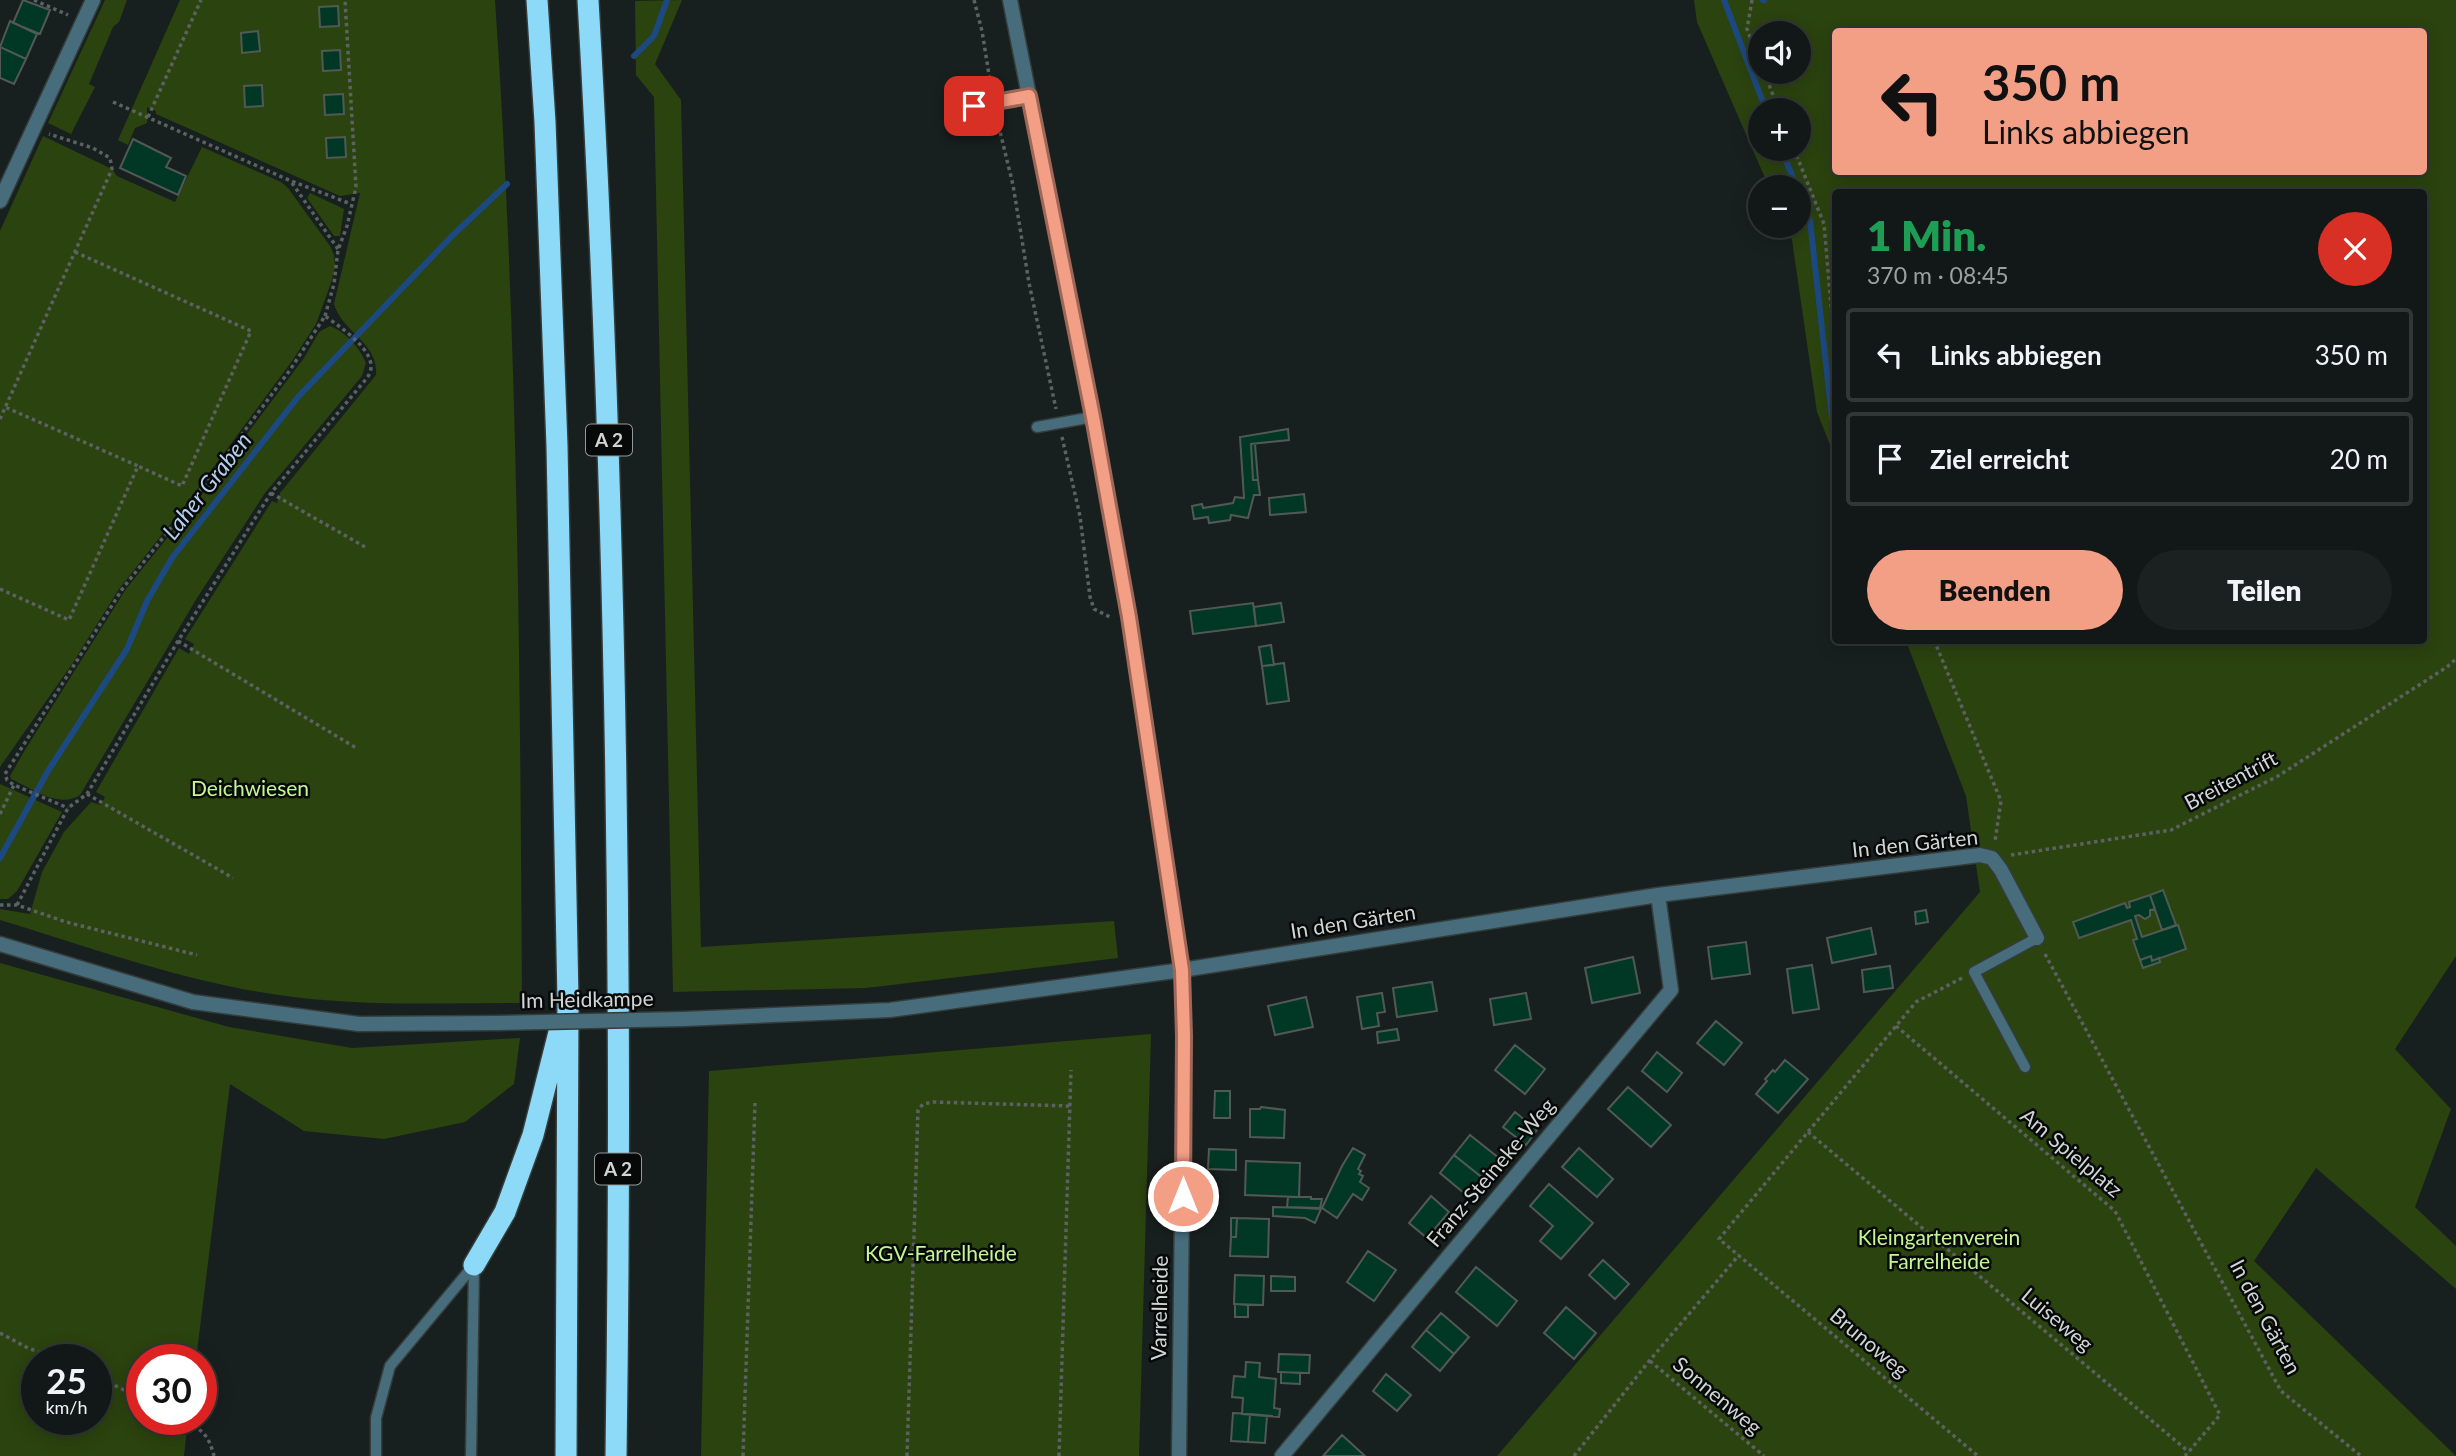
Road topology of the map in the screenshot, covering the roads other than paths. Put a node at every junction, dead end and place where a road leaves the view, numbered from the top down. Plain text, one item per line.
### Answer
1 (93, 0) edge
2 (537, 0) edge
3 (588, 0) edge
4 (1010, 0) edge
5 (1029, 96) junction
6 (974, 106) dead end
7 (0, 201) edge
8 (1093, 417) junction
9 (1037, 427) dead end
10 (1658, 895) junction
11 (2037, 939) joint
12 (0, 944) edge
13 (1182, 970) junction
14 (568, 1000) junction
15 (2025, 1068) dead end
16 (474, 1265) junction
17 (376, 1456) edge
18 (471, 1456) edge
19 (566, 1456) edge
20 (616, 1456) edge
21 (1179, 1456) edge
22 (1282, 1456) edge

1 - 7 street
2 - 14 highway, A 2
3 - 20 highway, A 2
4 - 5 street, Varrelheide
5 - 6 lane
5 - 8 street, Varrelheide
8 - 9 lane
8 - 13 street, Varrelheide
10 - 11 street, In den Gärten
10 - 13 street, In den Gärten
10 - 22 street, Franz-Steineke-Weg
11 - 15 lane
12 - 13 street, Im Heidkampe, bridge
13 - 21 street, Varrelheide
14 - 16 highway
14 - 19 highway, A 2
16 - 17 lane
16 - 18 lane

